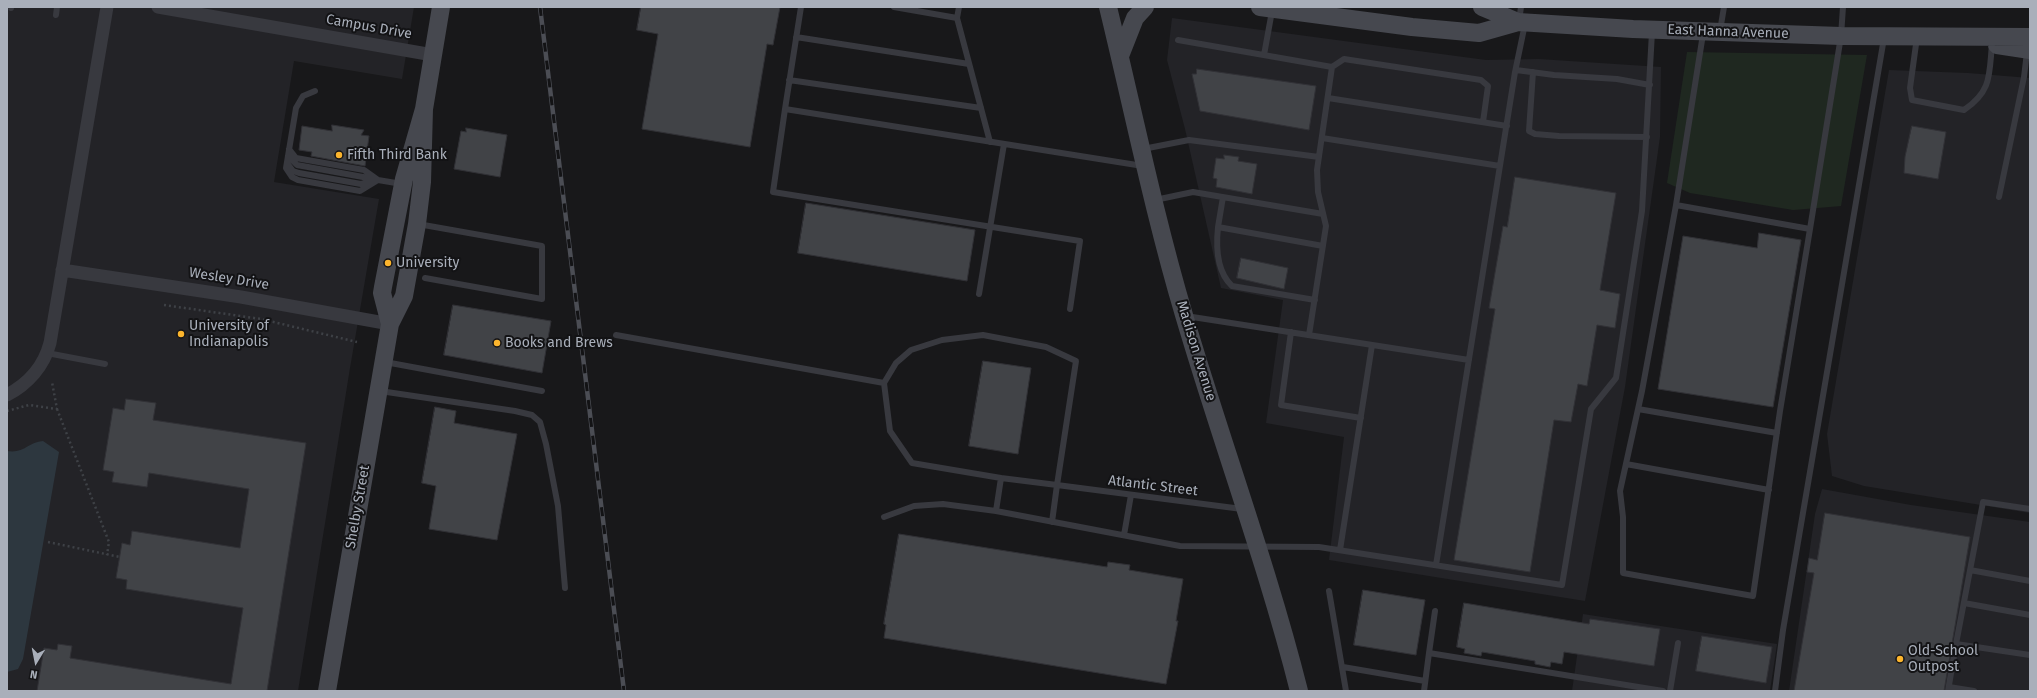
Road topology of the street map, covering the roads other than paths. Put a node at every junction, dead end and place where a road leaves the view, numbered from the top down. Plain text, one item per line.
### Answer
1 (57, 7) edge
2 (107, 7) edge
3 (158, 7) edge
4 (441, 7) edge
5 (801, 7) edge
6 (894, 7) edge
7 (959, 7) edge
8 (1108, 7) edge
9 (1144, 7) edge
10 (1482, 7) edge
11 (1724, 7) edge
12 (1843, 7) edge
13 (1268, 8) edge
14 (56, 15) dead end
15 (1521, 17) edge
16 (957, 18) junction
17 (1652, 30) junction
18 (1711, 32) junction
19 (1841, 36) junction
20 (1917, 36) junction
21 (1884, 37) junction
22 (796, 38) junction
23 (1178, 40) dead end
24 (1992, 40) junction
25 (2029, 46) edge
26 (433, 55) junction
27 (1264, 55) junction
28 (1120, 56) junction
29 (969, 64) junction
30 (1332, 67) junction
31 (1516, 70) junction
32 (1534, 72) junction
33 (789, 80) junction
34 (1650, 86) junction
35 (315, 91) dead end
36 (1328, 98) junction
37 (981, 108) junction
38 (424, 109) junction
39 (785, 109) junction
40 (1483, 122) junction
41 (1507, 126) junction
42 (1647, 137) junction
43 (1322, 138) junction
44 (990, 142) junction
45 (1004, 144) junction
46 (289, 147) junction
47 (1319, 157) junction
48 (1143, 158) junction
49 (287, 160) junction
50 (1500, 166) junction
51 (378, 180) junction
52 (403, 184) junction
53 (1223, 197) junction
54 (1999, 197) dead end
55 (1154, 201) junction
56 (1676, 205) junction
57 (1323, 214) junction
58 (417, 224) junction
59 (990, 226) junction
60 (1218, 227) junction
61 (1810, 229) junction
62 (1323, 246) junction
63 (62, 270) junction
64 (425, 278) dead end
65 (980, 294) dead end
66 (1315, 300) junction
67 (1070, 309) dead end
68 (1184, 315) junction
69 (390, 324) junction
70 (1291, 332) junction
71 (1309, 335) junction
72 (616, 336) dead end
73 (1372, 345) junction
74 (47, 353) junction
75 (1469, 360) junction
76 (383, 362) junction
77 (105, 364) dead end
78 (884, 383) junction
79 (379, 391) junction
80 (542, 391) dead end
81 (7, 395) edge
82 (1638, 409) junction
83 (1361, 418) junction
84 (1778, 433) junction
85 (1626, 464) junction
86 (1001, 478) junction
87 (1057, 486) junction
88 (1769, 490) junction
89 (1130, 495) junction
90 (2030, 509) edge
91 (1246, 510) junction
92 (996, 511) junction
93 (884, 517) dead end
94 (1052, 522) junction
95 (1124, 535) junction
96 (1257, 546) junction
97 (1340, 550) junction
98 (1436, 565) junction
99 (1970, 570) junction
100 (2030, 581) edge
101 (565, 588) dead end
102 (1329, 591) dead end
103 (1964, 603) junction
104 (1435, 611) dead end
105 (2030, 615) edge
106 (1678, 643) dead end
107 (1956, 644) junction
108 (1429, 653) junction
109 (2030, 655) edge
110 (1343, 667) junction
111 (1425, 682) junction
112 (1635, 689) edge
113 (1949, 689) edge
114 (327, 691) edge
115 (1299, 691) edge
116 (1347, 691) edge
117 (1424, 691) edge
118 (1664, 691) edge
119 (1670, 691) edge
120 (1775, 691) edge
121 (1974, 691) edge

1 - 14 lane
2 - 63 street
3 - 26 street, Campus Drive
4 - 26 main road, Shelby Street
5 - 22 lane
6 - 16 lane
7 - 16 lane
8 - 28 main road, Madison Avenue
9 - 28 main road
10 - 15 main road, East Hanna Avenue
11 - 18 lane
12 - 19 lane
13 - 15 main road, East Hanna Avenue
13 - 27 lane
15 - 17 main road, East Hanna Avenue
15 - 31 lane
16 - 29 lane
17 - 18 main road, East Hanna Avenue
17 - 34 lane
18 - 19 main road, East Hanna Avenue
18 - 56 lane
19 - 21 main road, East Hanna Avenue
19 - 61 lane
20 - 21 main road, East Hanna Avenue
20 - 24 main road, East Hanna Avenue
20 - 24 lane
21 - 120 lane
22 - 29 lane
22 - 33 lane
23 - 27 lane
24 - 25 main road, East Hanna Avenue
25 - 54 lane
26 - 38 main road, Shelby Street
27 - 30 lane
28 - 48 main road, Madison Avenue
29 - 37 lane
30 - 36 lane
30 - 40 lane
31 - 32 lane
31 - 41 lane
32 - 34 lane
32 - 42 lane
33 - 37 lane
33 - 39 lane
34 - 42 lane
35 - 46 lane
36 - 40 lane
36 - 43 lane
37 - 44 lane
38 - 52 main road, Shelby Street
38 - 58 main road, Shelby Street
39 - 44 lane
39 - 59 lane
40 - 41 lane
41 - 50 lane
42 - 98 lane
43 - 47 lane
43 - 50 lane
44 - 45 lane
45 - 48 lane
45 - 59 lane
46 - 49 lane
46 - 51 lane
47 - 48 lane
47 - 57 lane
48 - 55 main road, Madison Avenue
49 - 51 lane
49 - 51 lane
50 - 75 lane
51 - 52 lane
52 - 69 main road, Shelby Street
53 - 55 lane
53 - 57 lane
53 - 60 lane
55 - 68 main road, Madison Avenue
56 - 61 lane
56 - 82 lane
57 - 62 lane
58 - 64 lane
58 - 69 main road, Shelby Street
59 - 65 lane
59 - 67 lane
60 - 62 lane
60 - 66 lane
61 - 84 lane
62 - 66 lane
63 - 69 street, Wesley Drive
63 - 74 street
66 - 71 lane
68 - 70 lane
68 - 91 main road, Madison Avenue
69 - 76 main road, Shelby Street
70 - 71 lane
70 - 83 lane
71 - 73 lane
72 - 78 lane
73 - 75 lane
73 - 83 lane
74 - 77 lane
74 - 81 street
75 - 98 lane
76 - 79 main road, Shelby Street
76 - 80 lane
78 - 86 lane, Atlantic Street
78 - 87 lane
79 - 101 lane
79 - 114 main road, Shelby Street
82 - 84 lane
82 - 85 lane
83 - 97 lane
84 - 88 lane
85 - 88 lane
85 - 88 lane
86 - 87 lane, Atlantic Street
86 - 92 lane
87 - 89 lane, Atlantic Street
87 - 94 lane
89 - 91 lane, Atlantic Street
89 - 95 lane
90 - 99 lane
91 - 96 main road, Madison Avenue
92 - 93 lane
92 - 94 lane
94 - 95 lane
95 - 96 lane
96 - 97 lane
96 - 115 main road, Madison Avenue
97 - 98 lane
99 - 100 lane
99 - 103 lane
102 - 110 lane
103 - 105 lane
103 - 107 lane
104 - 108 lane
106 - 119 lane
107 - 109 lane
107 - 113 lane
108 - 111 lane
108 - 112 lane
110 - 111 lane
110 - 116 lane
111 - 117 lane
112 - 118 lane
113 - 121 lane

